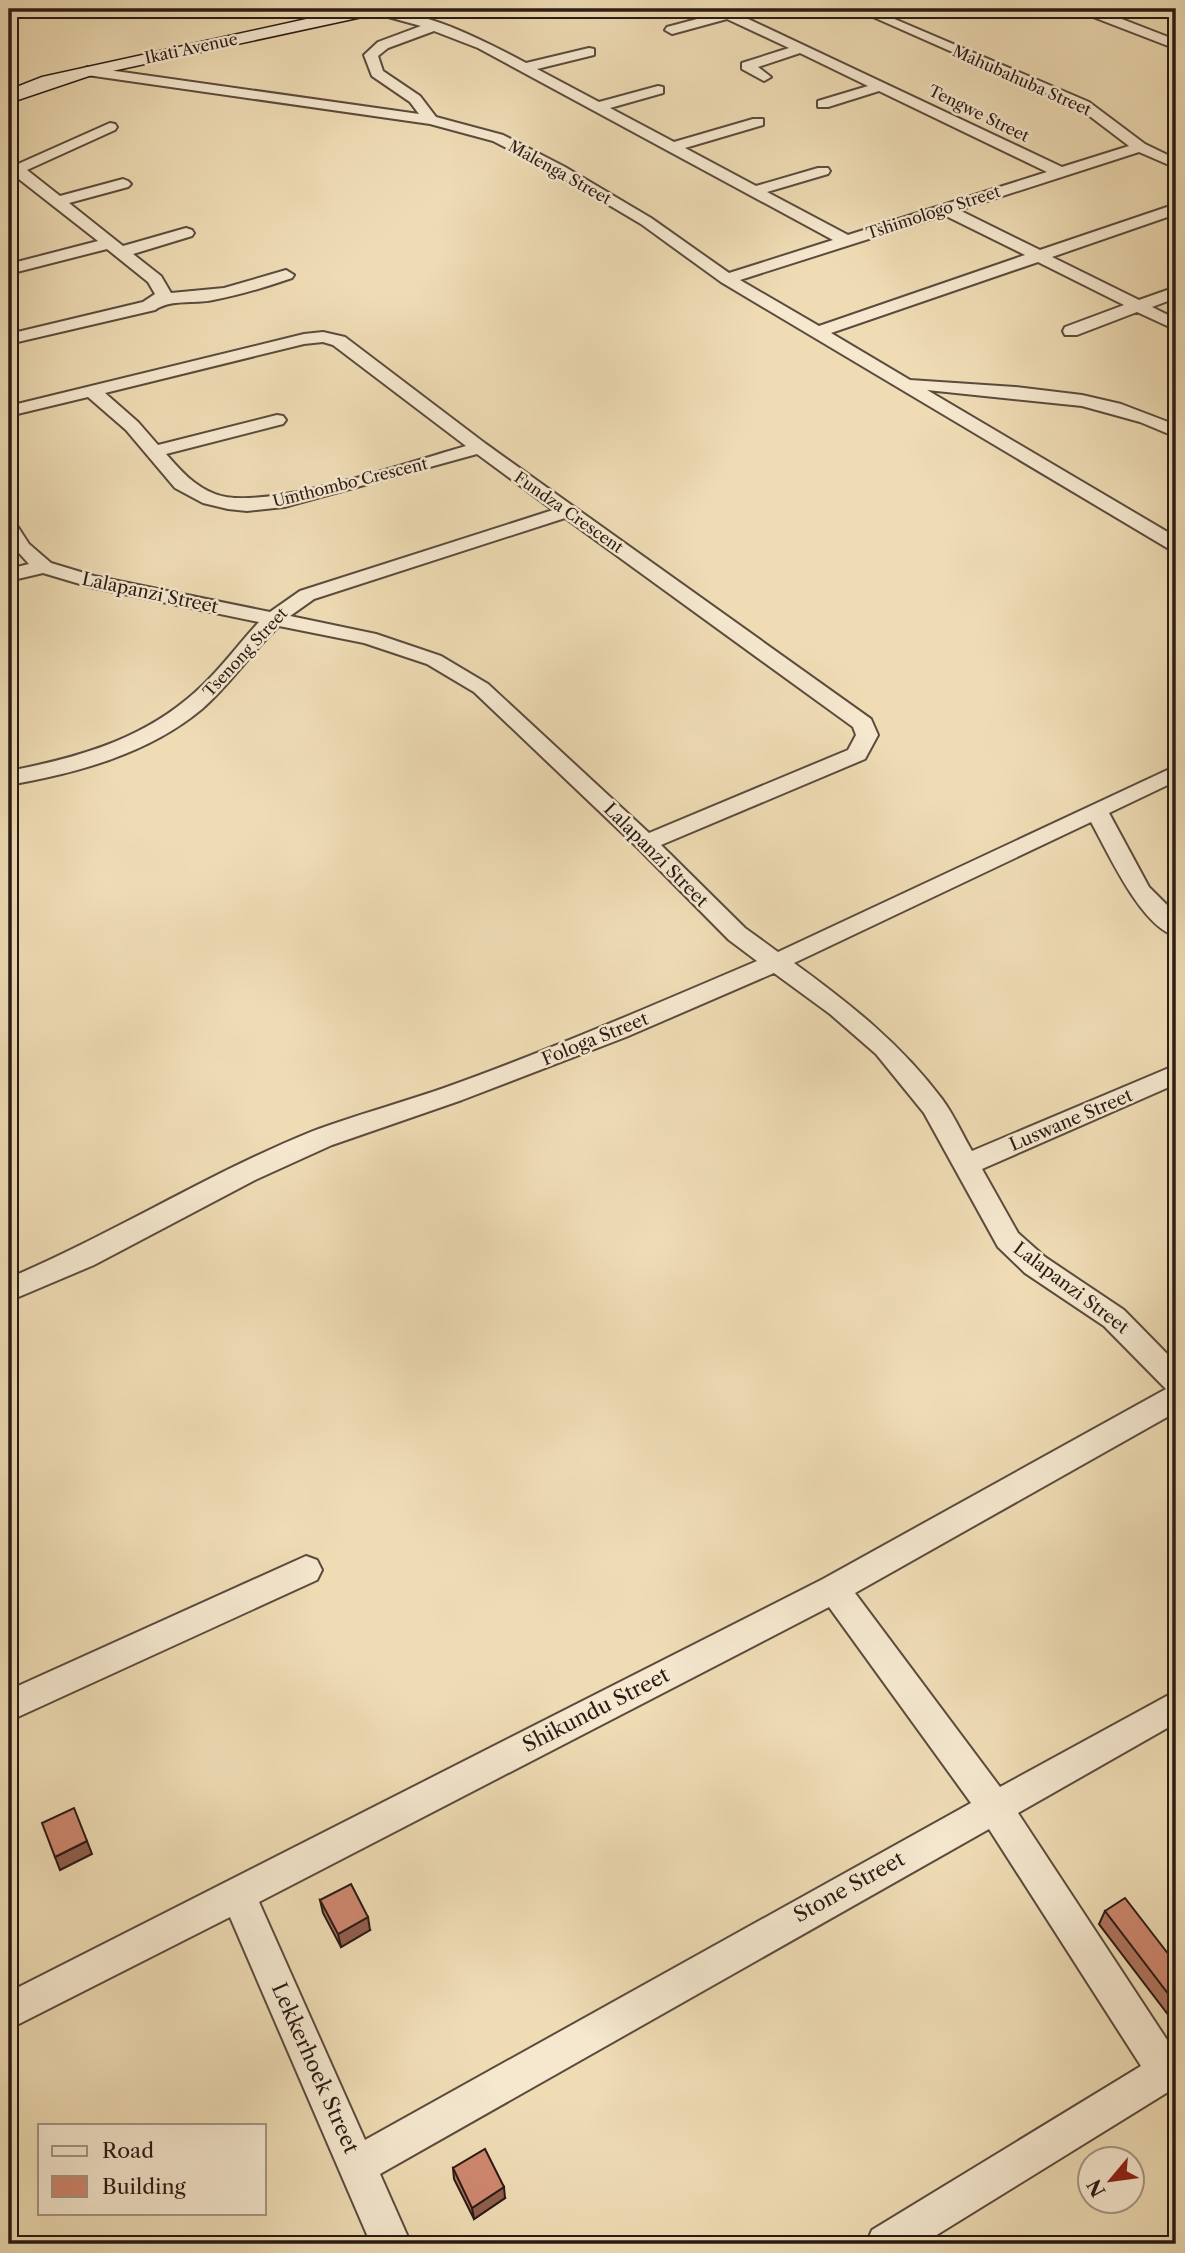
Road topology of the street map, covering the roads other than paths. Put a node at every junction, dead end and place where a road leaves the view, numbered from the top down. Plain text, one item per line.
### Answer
1 (376, 9) edge
2 (861, 9) edge
3 (1085, 9) edge
4 (351, 11) edge
5 (723, 11) edge
6 (434, 26) junction
7 (672, 30) dead end
8 (1176, 45) edge
9 (803, 48) junction
10 (589, 52) dead end
11 (526, 67) junction
12 (87, 71) junction
13 (764, 77) dead end
14 (882, 86) junction
15 (659, 90) dead end
16 (9, 97) edge
17 (823, 104) dead end
18 (597, 107) junction
19 (431, 120) junction
20 (758, 122) dead end
21 (110, 127) dead end
22 (1140, 146) junction
23 (672, 147) junction
24 (1176, 164) edge
25 (12, 171) edge
26 (823, 171) dead end
27 (1060, 172) junction
28 (123, 184) dead end
29 (755, 191) junction
30 (57, 202) junction
31 (945, 209) junction
32 (1176, 209) edge
33 (186, 233) dead end
34 (845, 240) junction
35 (116, 248) junction
36 (1040, 256) junction
37 (9, 269) edge
38 (286, 275) dead end
39 (727, 279) junction
40 (1176, 292) edge
41 (161, 298) junction
42 (1138, 306) junction
43 (1176, 325) edge
44 (1071, 331) dead end
45 (817, 332) junction
46 (9, 339) edge
47 (906, 384) junction
48 (93, 392) junction
49 (9, 411) edge
50 (277, 420) dead end
51 (1176, 432) edge
52 (480, 448) junction
53 (153, 452) junction
54 (568, 511) junction
55 (9, 528) edge
56 (1176, 544) edge
57 (44, 567) junction
58 (9, 575) edge
59 (273, 618) junction
60 (1176, 774) edge
61 (9, 778) edge
62 (1097, 811) junction
63 (646, 843) junction
64 (1176, 928) edge
65 (774, 963) junction
66 (1176, 1074) edge
67 (966, 1165) junction
68 (9, 1290) edge
69 (1176, 1381) edge
70 (1176, 1398) edge
71 (306, 1570) dead end
72 (834, 1589) junction
73 (9, 1706) edge
74 (1176, 1706) edge
75 (994, 1806) junction
76 (237, 1893) junction
77 (9, 2011) edge
78 (1171, 2069) edge
79 (358, 2165) junction
80 (391, 2244) edge
81 (886, 2244) edge

1 - 4 street, Ikati Avenue
1 - 6 street
2 - 22 street, Mahubahuba Street
3 - 8 street
4 - 12 street, Ikati Avenue
5 - 7 street, Tengwe Street
5 - 9 street, Tengwe Street
6 - 11 street
6 - 19 street
9 - 13 street
9 - 14 street, Tengwe Street
10 - 11 street
11 - 18 street
12 - 16 street, Ikati Avenue
12 - 19 street
14 - 17 street
14 - 27 street, Tengwe Street
15 - 18 street
18 - 23 street
19 - 39 street, Malenga Street
20 - 23 street
21 - 25 street
22 - 24 street, Mahubahuba Street
22 - 27 street, Tshimologo Street
23 - 29 street
25 - 30 street
26 - 29 street
27 - 31 street, Tshimologo Street
28 - 30 street
29 - 34 street
30 - 35 street
31 - 34 street, Tshimologo Street
31 - 36 street
32 - 36 street
33 - 35 street
34 - 39 street, Tshimologo Street
35 - 37 street
35 - 41 street
36 - 42 street
36 - 45 street
38 - 41 street
39 - 45 street, Malenga Street
40 - 42 street
41 - 46 street
42 - 43 street
42 - 44 street
45 - 47 street, Malenga Street
47 - 51 street, Malenga Street
47 - 56 street
48 - 49 street, Fundza Crescent
48 - 52 street, Fundza Crescent
48 - 53 street, Umthombo Crescent
50 - 53 street
52 - 53 street, Umthombo Crescent
52 - 54 street, Fundza Crescent
54 - 59 street, Tsenong Street
54 - 63 street, Fundza Crescent
55 - 57 street, Lalapanzi Street
57 - 58 street
57 - 59 street, Lalapanzi Street
59 - 61 street, Tsenong Street
59 - 63 street, Lalapanzi Street
60 - 62 street, Fologa Street
62 - 64 street
62 - 65 street, Fologa Street
63 - 65 street, Lalapanzi Street
65 - 67 street, Lalapanzi Street
65 - 68 street, Fologa Street
66 - 67 street, Luswane Street
67 - 69 street, Lalapanzi Street
70 - 72 street, Shikundu Street
71 - 73 street
72 - 75 street
72 - 76 street, Shikundu Street
74 - 75 street, Stone Street
75 - 78 street
75 - 79 street, Stone Street
76 - 77 street, Shikundu Street
76 - 79 street, Lekkerhoek Street
78 - 81 street
79 - 80 street, Lekkerhoek Street

